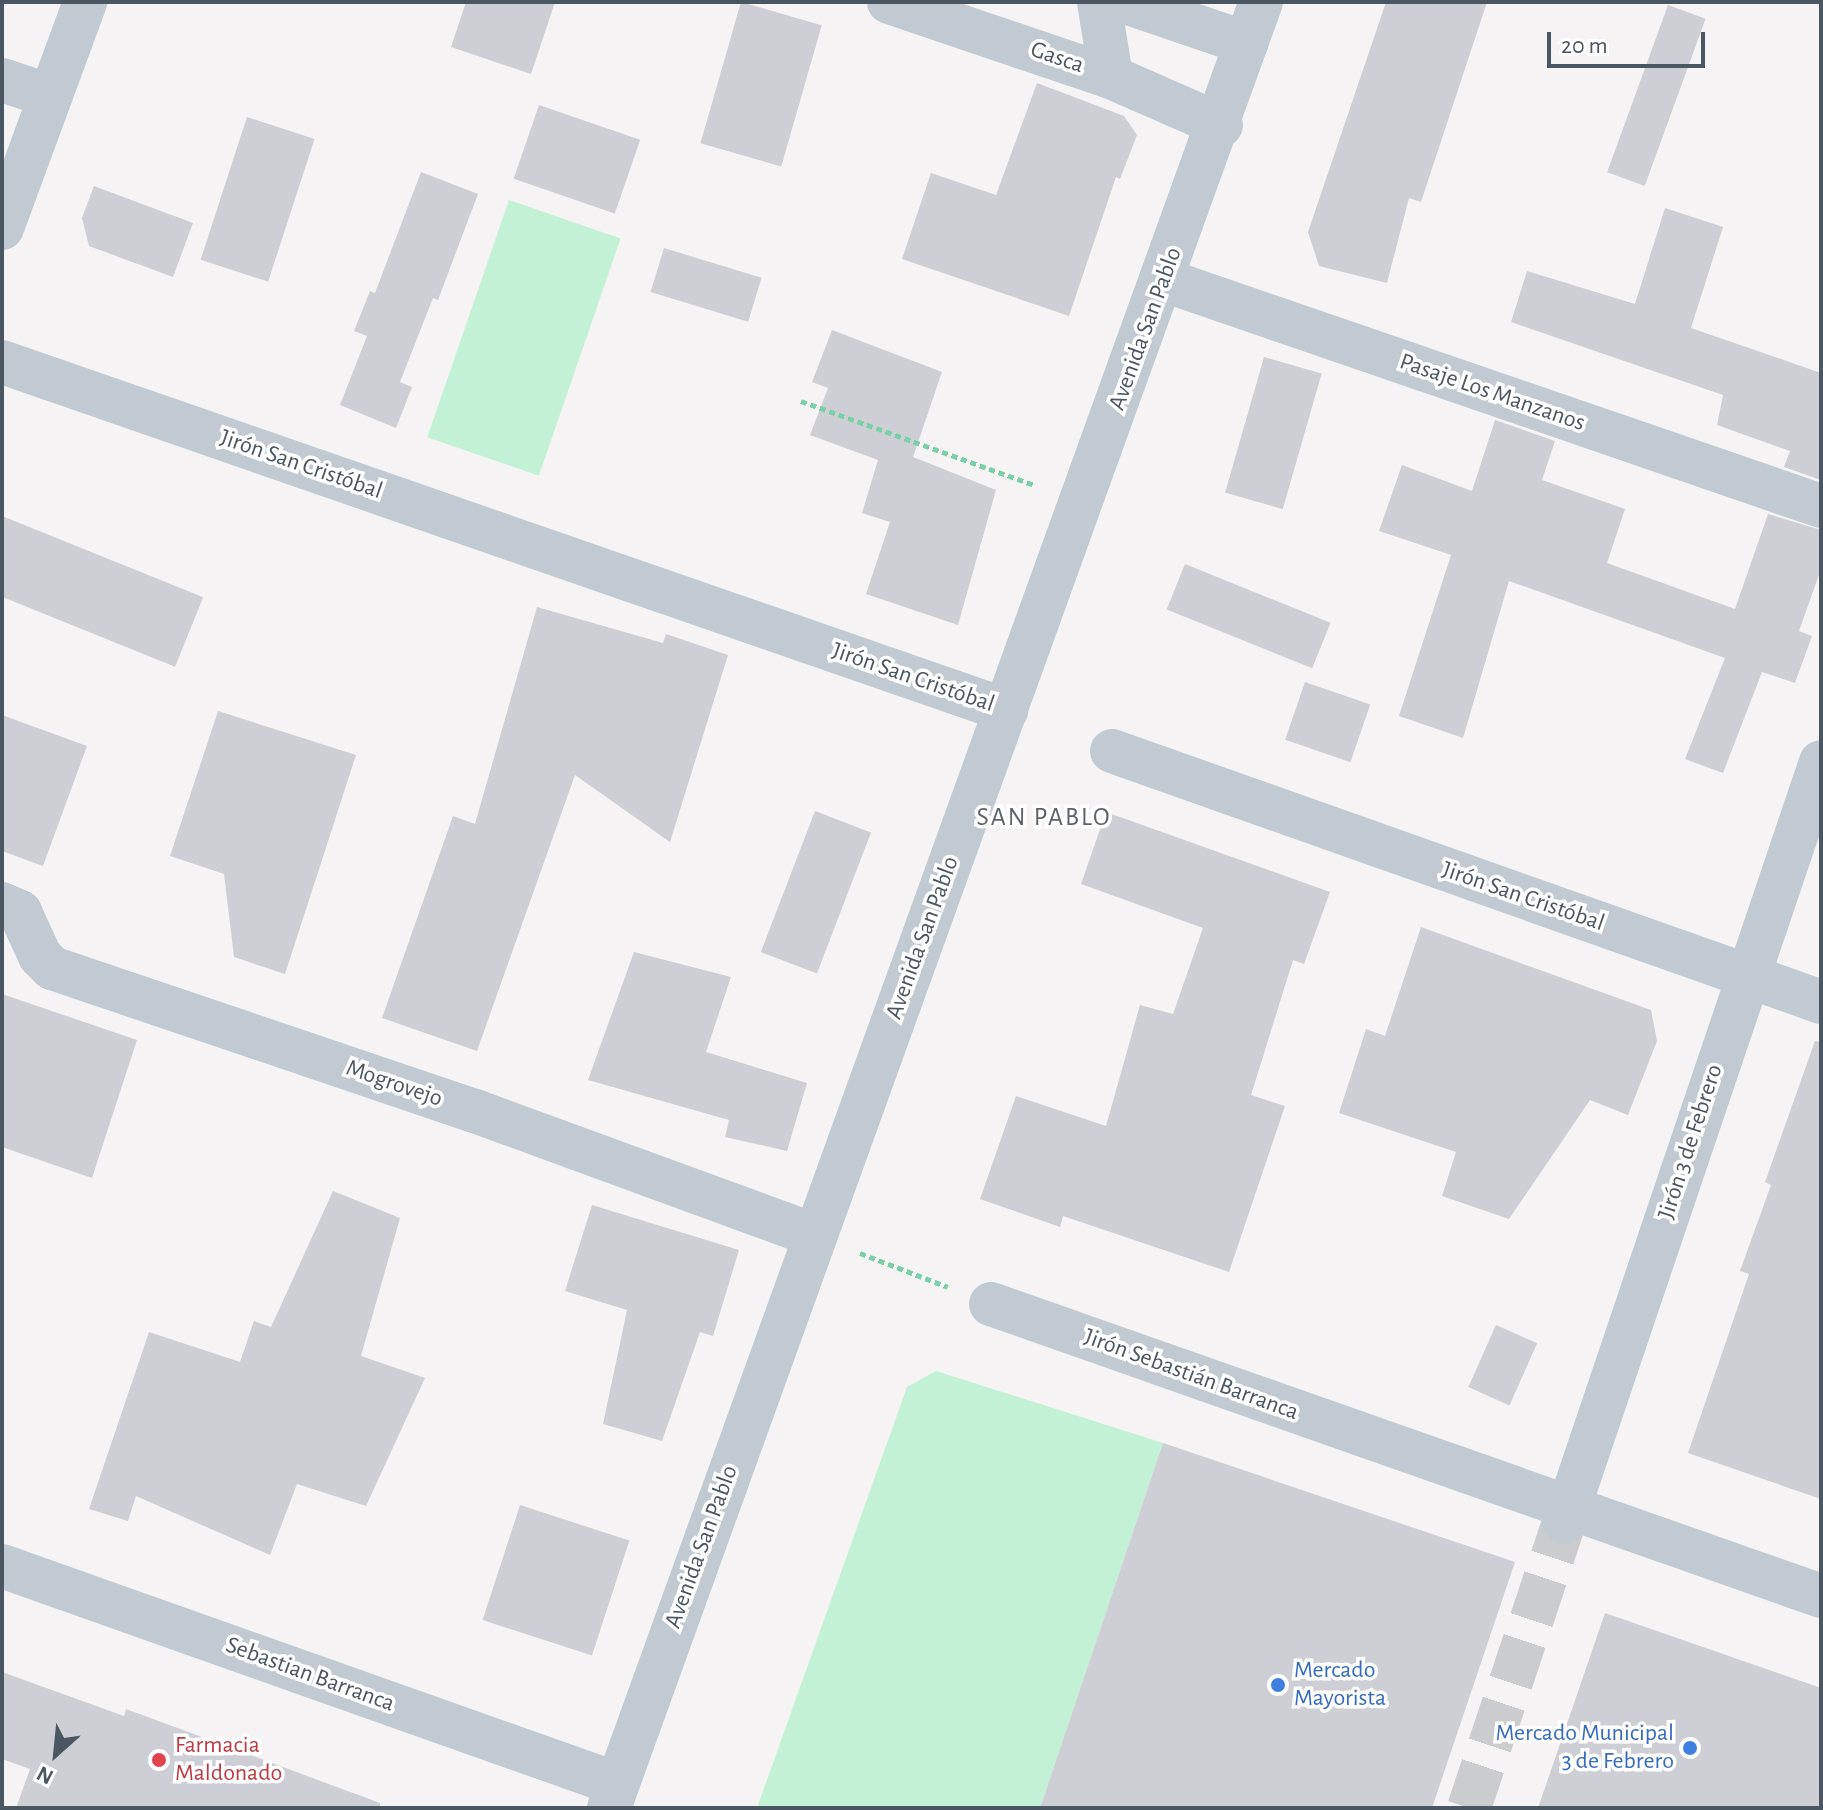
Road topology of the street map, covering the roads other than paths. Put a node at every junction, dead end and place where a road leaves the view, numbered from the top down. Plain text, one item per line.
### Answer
1 (85, 2) edge
2 (889, 2) edge
3 (1099, 2) edge
4 (1125, 2) edge
5 (1261, 2) edge
6 (1246, 43) junction
7 (1111, 77) junction
8 (2, 80) edge
9 (50, 96) junction
10 (1221, 125) junction
11 (2, 228) edge
12 (1164, 280) junction
13 (2, 362) edge
14 (1821, 506) edge
15 (1006, 710) junction
16 (1112, 751) dead end
17 (1821, 762) edge
18 (2, 904) edge
19 (1747, 976) junction
20 (1821, 1002) edge
21 (814, 1235) junction
22 (991, 1304) road end
23 (1567, 1516) junction
24 (2, 1566) edge
25 (1821, 1596) edge
26 (613, 1796) edge

1 - 9 street
2 - 7 street, Gasca
3 - 7 street
4 - 6 street
5 - 6 street, Avenida San Pablo
6 - 10 street, Avenida San Pablo
7 - 10 street, Gasca
8 - 9 street
9 - 11 street
10 - 12 street, Avenida San Pablo
12 - 14 street, Pasaje Los Manzanos
12 - 15 street, Avenida San Pablo
13 - 15 street, Jirón San Cristóbal
15 - 21 street, Avenida San Pablo
16 - 19 street, Jirón San Cristóbal
17 - 19 street, Jirón 3 de Febrero
18 - 21 street, Mogrovejo
19 - 20 street, Jirón San Cristóbal
19 - 23 street, Jirón 3 de Febrero
21 - 26 street, Avenida San Pablo
22 - 23 street, Jirón Sebastián Barranca
23 - 25 street, Jirón Sebastián Barranca
24 - 26 street, Sebastian Barranca

